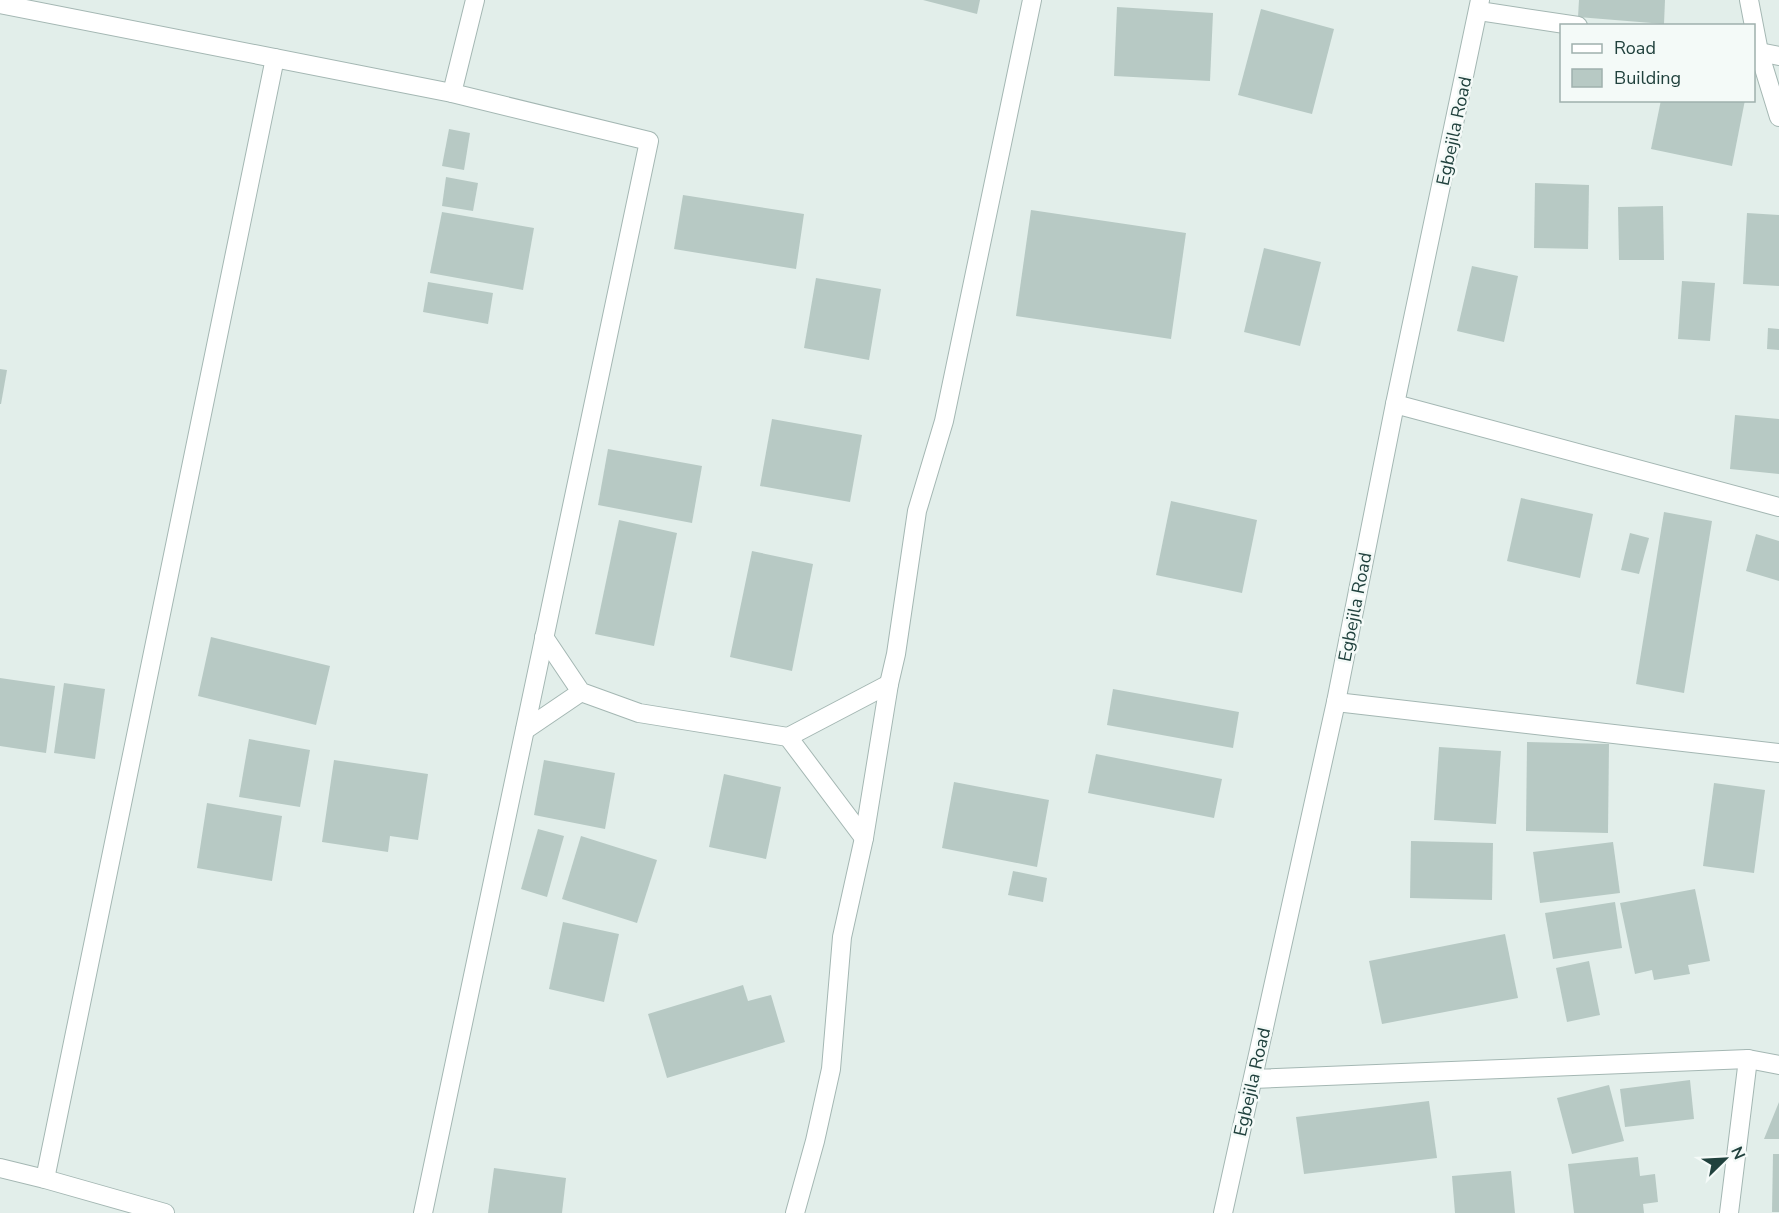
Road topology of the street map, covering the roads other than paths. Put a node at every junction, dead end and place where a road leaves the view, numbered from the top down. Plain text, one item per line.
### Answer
1 (475, 0) edge
2 (1032, 0) edge
3 (1749, 0) edge
4 (0, 4) edge
5 (1480, 6) edge
6 (1568, 24) edge
7 (1752, 24) edge
8 (1756, 52) edge
9 (1779, 56) edge
10 (275, 58) junction
11 (452, 93) junction
12 (1779, 117) edge
13 (1395, 404) junction
14 (1779, 507) edge
15 (544, 637) junction
16 (889, 684) junction
17 (581, 692) junction
18 (1336, 702) junction
19 (525, 730) junction
20 (788, 736) junction
21 (1779, 753) edge
22 (864, 838) junction
23 (1748, 1059) junction
24 (1779, 1065) edge
25 (1253, 1079) junction
26 (0, 1168) edge
27 (45, 1179) junction
28 (165, 1213) edge
29 (423, 1213) edge
30 (795, 1213) edge
31 (1223, 1213) edge
32 (1729, 1213) edge

1 - 11 street
2 - 16 street
3 - 7 street
4 - 10 street
5 - 6 street
5 - 13 street, Egbejila Road
8 - 9 street
8 - 12 street
10 - 11 street
10 - 27 street
11 - 15 street
13 - 14 street
13 - 18 street, Egbejila Road
15 - 17 street
15 - 19 street
16 - 20 street
16 - 22 street
17 - 19 street
17 - 20 street
18 - 21 street
18 - 25 street, Egbejila Road
19 - 29 street
20 - 22 street
22 - 30 street
23 - 24 street
23 - 25 street
23 - 32 street
25 - 31 street, Egbejila Road
26 - 27 street
27 - 28 street

